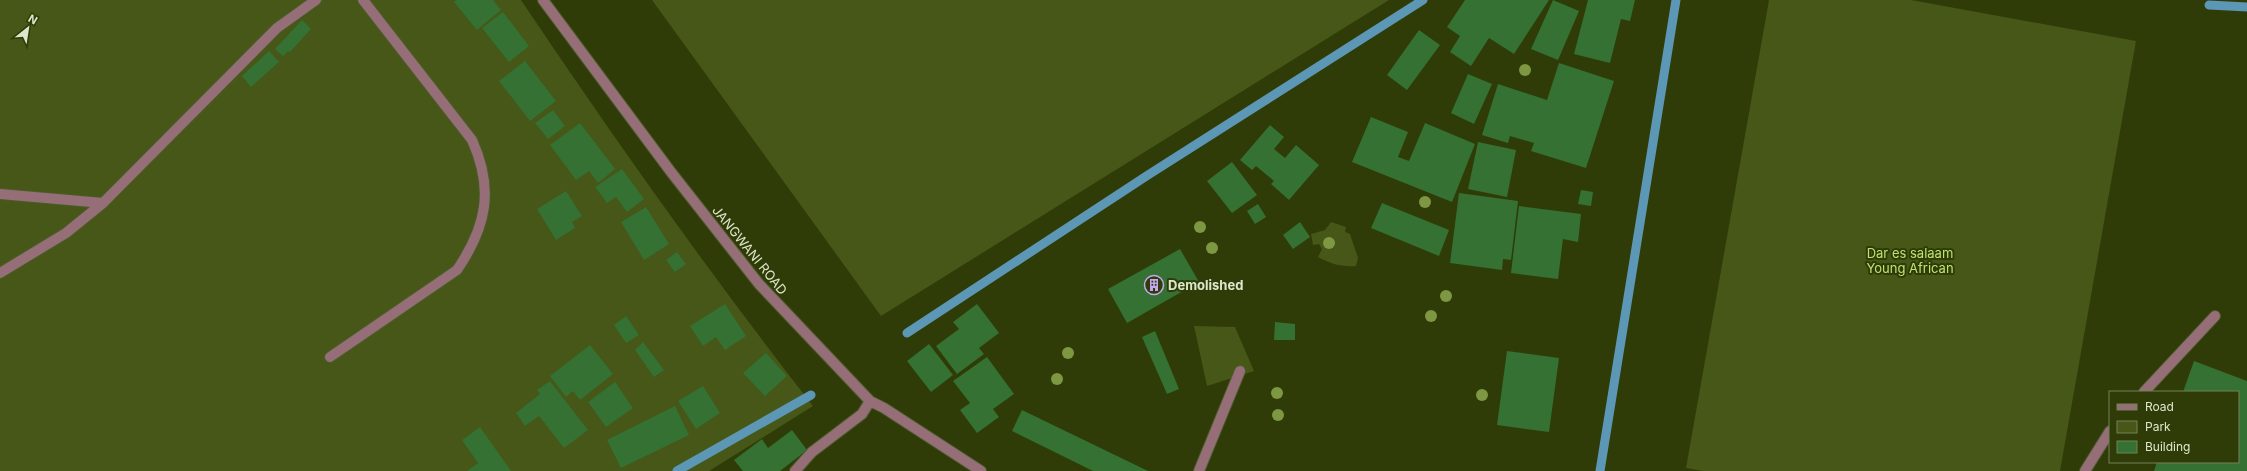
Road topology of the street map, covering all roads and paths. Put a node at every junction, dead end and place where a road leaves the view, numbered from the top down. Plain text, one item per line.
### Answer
1 (316, 0) edge
2 (363, 0) edge
3 (543, 0) edge
4 (0, 194) edge
5 (102, 203) junction
6 (0, 273) edge
7 (2215, 316) dead end
8 (330, 357) dead end
9 (1240, 371) dead end
10 (2145, 391) edge
11 (870, 401) junction
12 (2109, 433) edge
13 (795, 471) edge
14 (981, 471) edge
15 (1199, 471) edge
16 (2085, 471) edge

1 - 5 street
2 - 8 street
3 - 11 street, JANGWANI ROAD
4 - 5 street
5 - 6 street
7 - 10 street
9 - 15 street
11 - 13 street
11 - 14 street, JANGWANI ROAD
12 - 16 street

